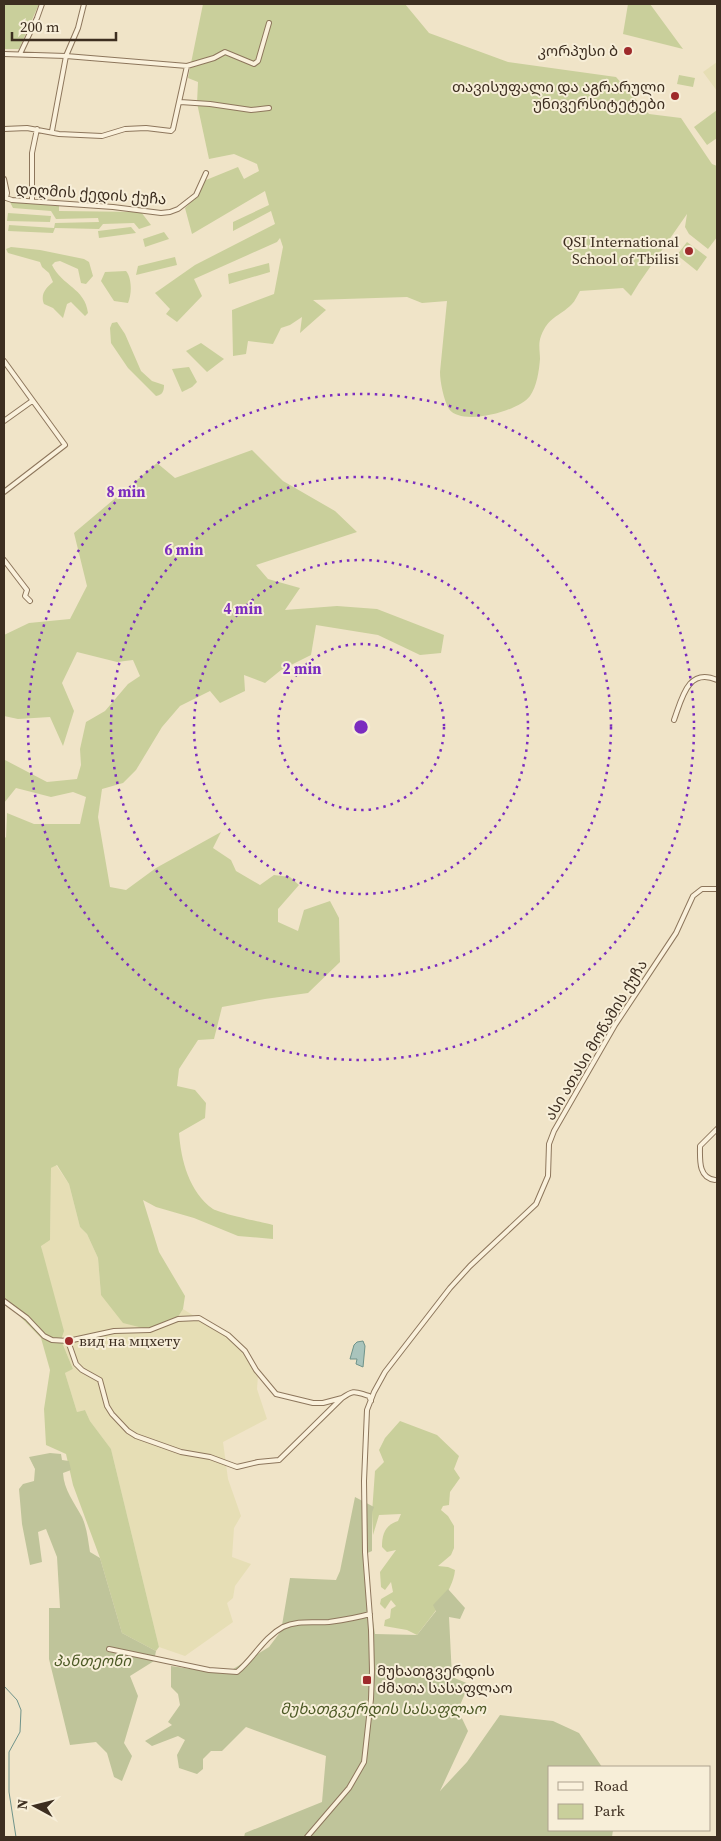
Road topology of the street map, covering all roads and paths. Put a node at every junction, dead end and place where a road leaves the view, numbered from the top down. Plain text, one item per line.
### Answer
1 (42, 4) edge
2 (84, 4) edge
3 (269, 23) dead end
4 (4, 54) edge
5 (20, 54) junction
6 (66, 56) junction
7 (187, 66) junction
8 (180, 102) junction
9 (269, 108) dead end
10 (4, 129) edge
11 (37, 129) junction
12 (52, 131) junction
13 (206, 173) dead end
14 (4, 179) edge
15 (5, 198) edge
16 (32, 201) junction
17 (4, 362) edge
18 (32, 401) junction
19 (4, 422) edge
20 (4, 492) edge
21 (4, 560) edge
22 (30, 601) dead end
23 (717, 680) edge
24 (674, 720) dead end
25 (717, 888) edge
26 (717, 1129) edge
27 (715, 1180) dead end
28 (4, 1300) edge
29 (68, 1341) junction
30 (342, 1398) junction
31 (371, 1402) junction
32 (370, 1614) junction
33 (109, 1649) dead end
34 (307, 1837) edge

1 - 5 street
2 - 6 street
3 - 7 street
4 - 5 street
5 - 6 street
6 - 7 street
6 - 12 street
7 - 8 street
8 - 9 street
8 - 12 street
10 - 11 street
11 - 12 street
11 - 16 street
13 - 16 street, დიღმის ქედის ქუჩა
14 - 15 street, დიღმის ქედის ქუჩა
15 - 16 street, დიღმის ქედის ქუჩა
17 - 18 street
18 - 19 street
18 - 20 street
21 - 22 street
23 - 24 street
25 - 31 street, ასი ათასი მოწამის ქუჩა
26 - 27 street
28 - 29 street
29 - 30 street
29 - 30 street
30 - 31 street
31 - 32 street, ასი ათასი მოწამის ქუჩა
32 - 33 street
32 - 34 street, ასი ათასი მოწამის ქუჩა

